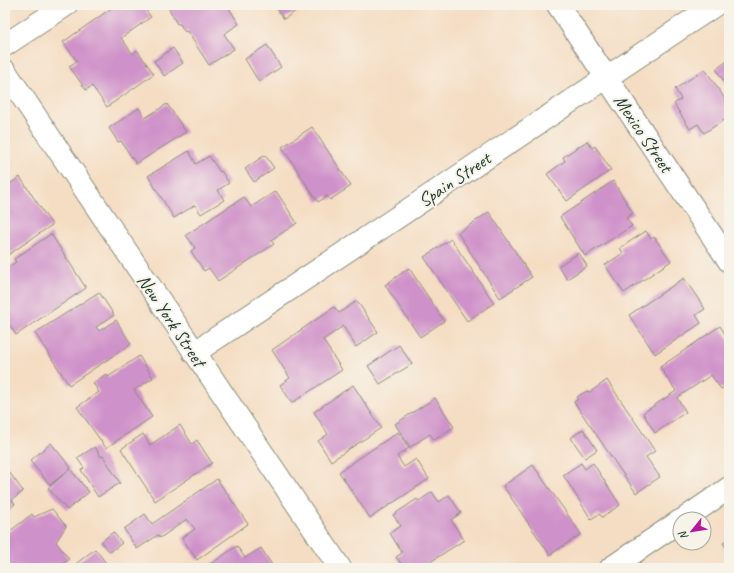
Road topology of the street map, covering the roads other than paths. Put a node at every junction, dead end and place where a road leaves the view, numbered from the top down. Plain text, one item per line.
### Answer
1 (66, 5) edge
2 (558, 5) edge
3 (715, 5) edge
4 (44, 11) edge
5 (5, 45) edge
6 (5, 71) edge
7 (607, 77) junction
8 (729, 261) edge
9 (194, 353) junction
10 (729, 488) edge
11 (696, 511) edge
12 (672, 526) edge
13 (340, 568) edge
14 (611, 568) edge

1 - 4 street
2 - 7 street, Mexico Street
3 - 7 street, Spain Street
4 - 5 street
6 - 9 street, New York Street
7 - 8 street, Mexico Street
7 - 9 street, Spain Street
9 - 13 street, New York Street
10 - 11 street
12 - 14 street

